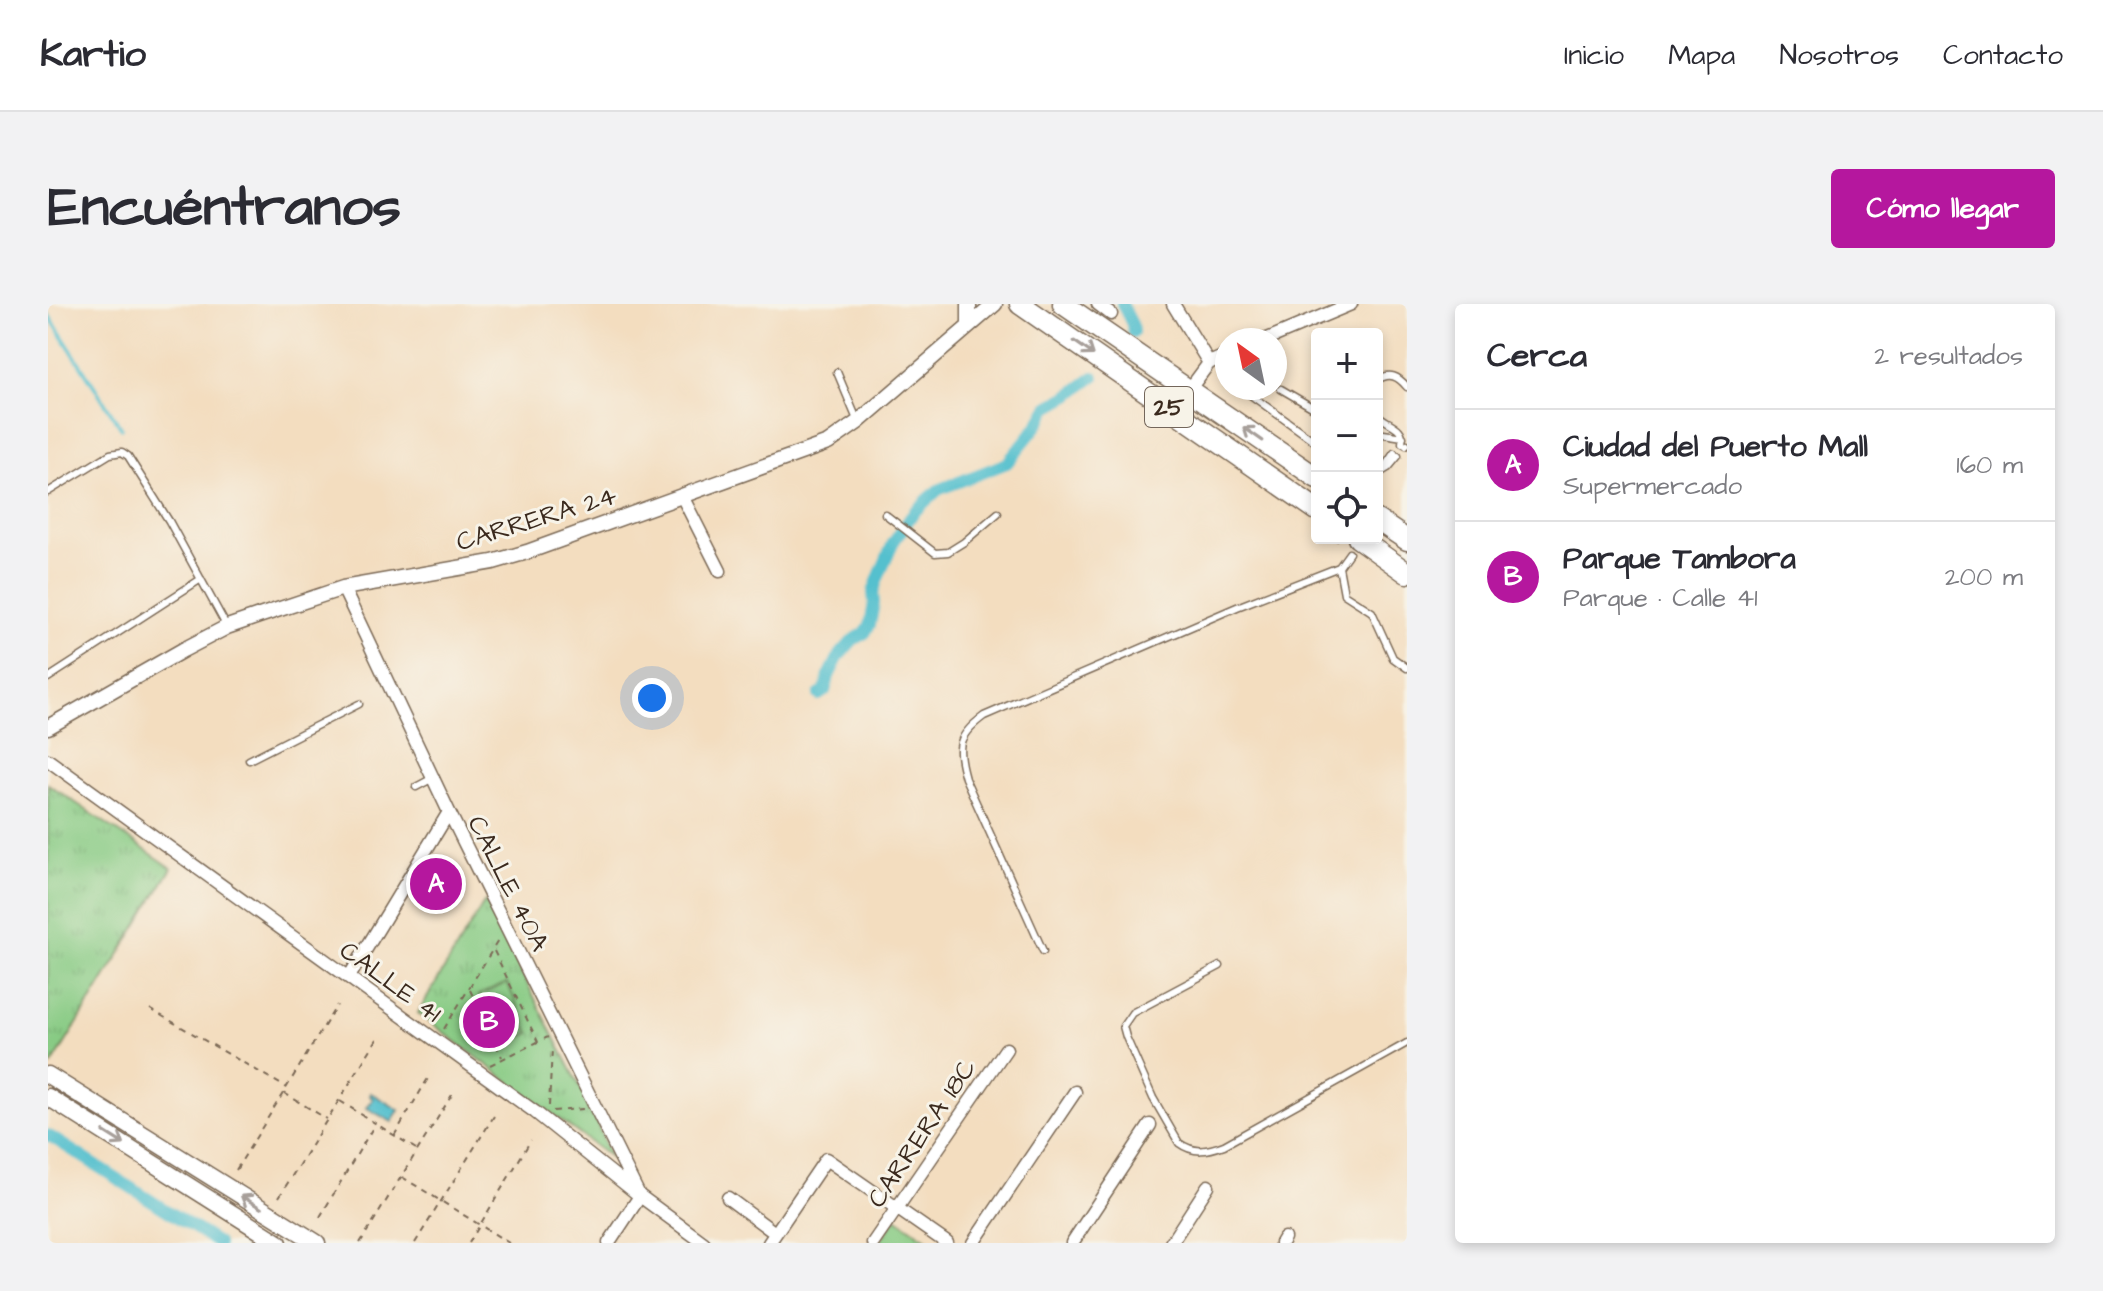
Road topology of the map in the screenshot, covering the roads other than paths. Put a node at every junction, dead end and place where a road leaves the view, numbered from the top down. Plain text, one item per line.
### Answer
1 (969, 304) edge
2 (995, 304) edge
3 (1020, 304) edge
4 (1063, 304) edge
5 (1098, 304) edge
6 (1173, 304) edge
7 (1311, 304) edge
8 (1351, 304) edge
9 (1111, 314) dead end
10 (1319, 318) junction
11 (969, 326) junction
12 (1287, 331) edge
13 (1215, 360) edge
14 (1209, 363) junction
15 (837, 372) dead end
16 (1383, 377) edge
17 (1407, 387) edge
18 (1189, 390) junction
19 (1287, 392) edge
20 (1258, 400) edge
21 (1311, 406) edge
22 (1383, 418) edge
23 (858, 422) junction
24 (1383, 435) edge
25 (1311, 439) edge
26 (1405, 441) edge
27 (1396, 455) dead end
28 (1382, 472) edge
29 (1311, 474) edge
30 (48, 492) edge
31 (682, 496) junction
32 (1311, 506) edge
33 (998, 513) dead end
34 (885, 514) dead end
35 (1383, 524) edge
36 (1407, 540) edge
37 (1354, 545) edge
38 (1339, 567) junction
39 (720, 571) dead end
40 (1407, 573) edge
41 (201, 579) junction
42 (343, 588) junction
43 (227, 627) junction
44 (1407, 668) edge
45 (48, 678) edge
46 (359, 704) dead end
47 (48, 727) edge
48 (48, 760) edge
49 (249, 760) dead end
50 (433, 778) junction
51 (416, 787) dead end
52 (449, 812) junction
53 (1043, 951) dead end
54 (1220, 966) dead end
55 (349, 977) junction
56 (1407, 1043) edge
57 (1006, 1049) dead end
58 (48, 1075) edge
59 (1075, 1092) dead end
60 (48, 1097) edge
61 (1150, 1125) dead end
62 (1208, 1186) dead end
63 (640, 1196) junction
64 (728, 1198) dead end
65 (895, 1209) junction
66 (772, 1238) edge
67 (279, 1243) edge
68 (317, 1243) edge
69 (609, 1243) edge
70 (704, 1243) edge
71 (873, 1243) edge
72 (947, 1243) edge
73 (973, 1243) edge
74 (1072, 1243) edge
75 (1171, 1243) edge

1 - 11 street
2 - 11 street, CARRERA 24
3 -> 32 highway, 25
4 - 18 highway, 25
5 - 9 street
6 - 14 street
7 - 10 street
8 - 10 street
10 - 12 street
11 - 23 street, CARRERA 24
13 - 14 street
14 - 18 street
15 - 23 lane
16 - 17 lane
29 -> 18 highway, 25
19 - 21 lane
20 - 25 lane
22 - 26 lane
23 - 31 street, CARRERA 24
24 - 26 lane
27 - 28 lane
30 - 41 lane
31 - 39 street
31 - 42 street, CARRERA 24
33 - 34 lane
35 - 36 highway
37 - 38 lane
37 - 40 highway
38 - 44 lane
38 - 53 lane
41 - 43 lane
41 - 45 lane
42 - 43 street, CARRERA 24
42 - 50 street, CALLE 40A
43 - 47 street, CARRERA 24
46 - 49 lane
48 - 55 street, CALLE 41
50 - 51 lane
50 - 52 street, CALLE 40A
52 - 55 street
52 - 63 street, CALLE 40A
54 - 56 lane
55 - 63 street, CALLE 41
57 - 65 street, CARRERA 18C
68 -> 58 main road
59 - 73 street
60 -> 67 main road
61 - 74 street
62 - 75 street
63 - 69 street
63 - 70 street, CALLE 41
64 - 66 street
65 - 66 street
65 - 71 street, CARRERA 18C
65 - 72 street

